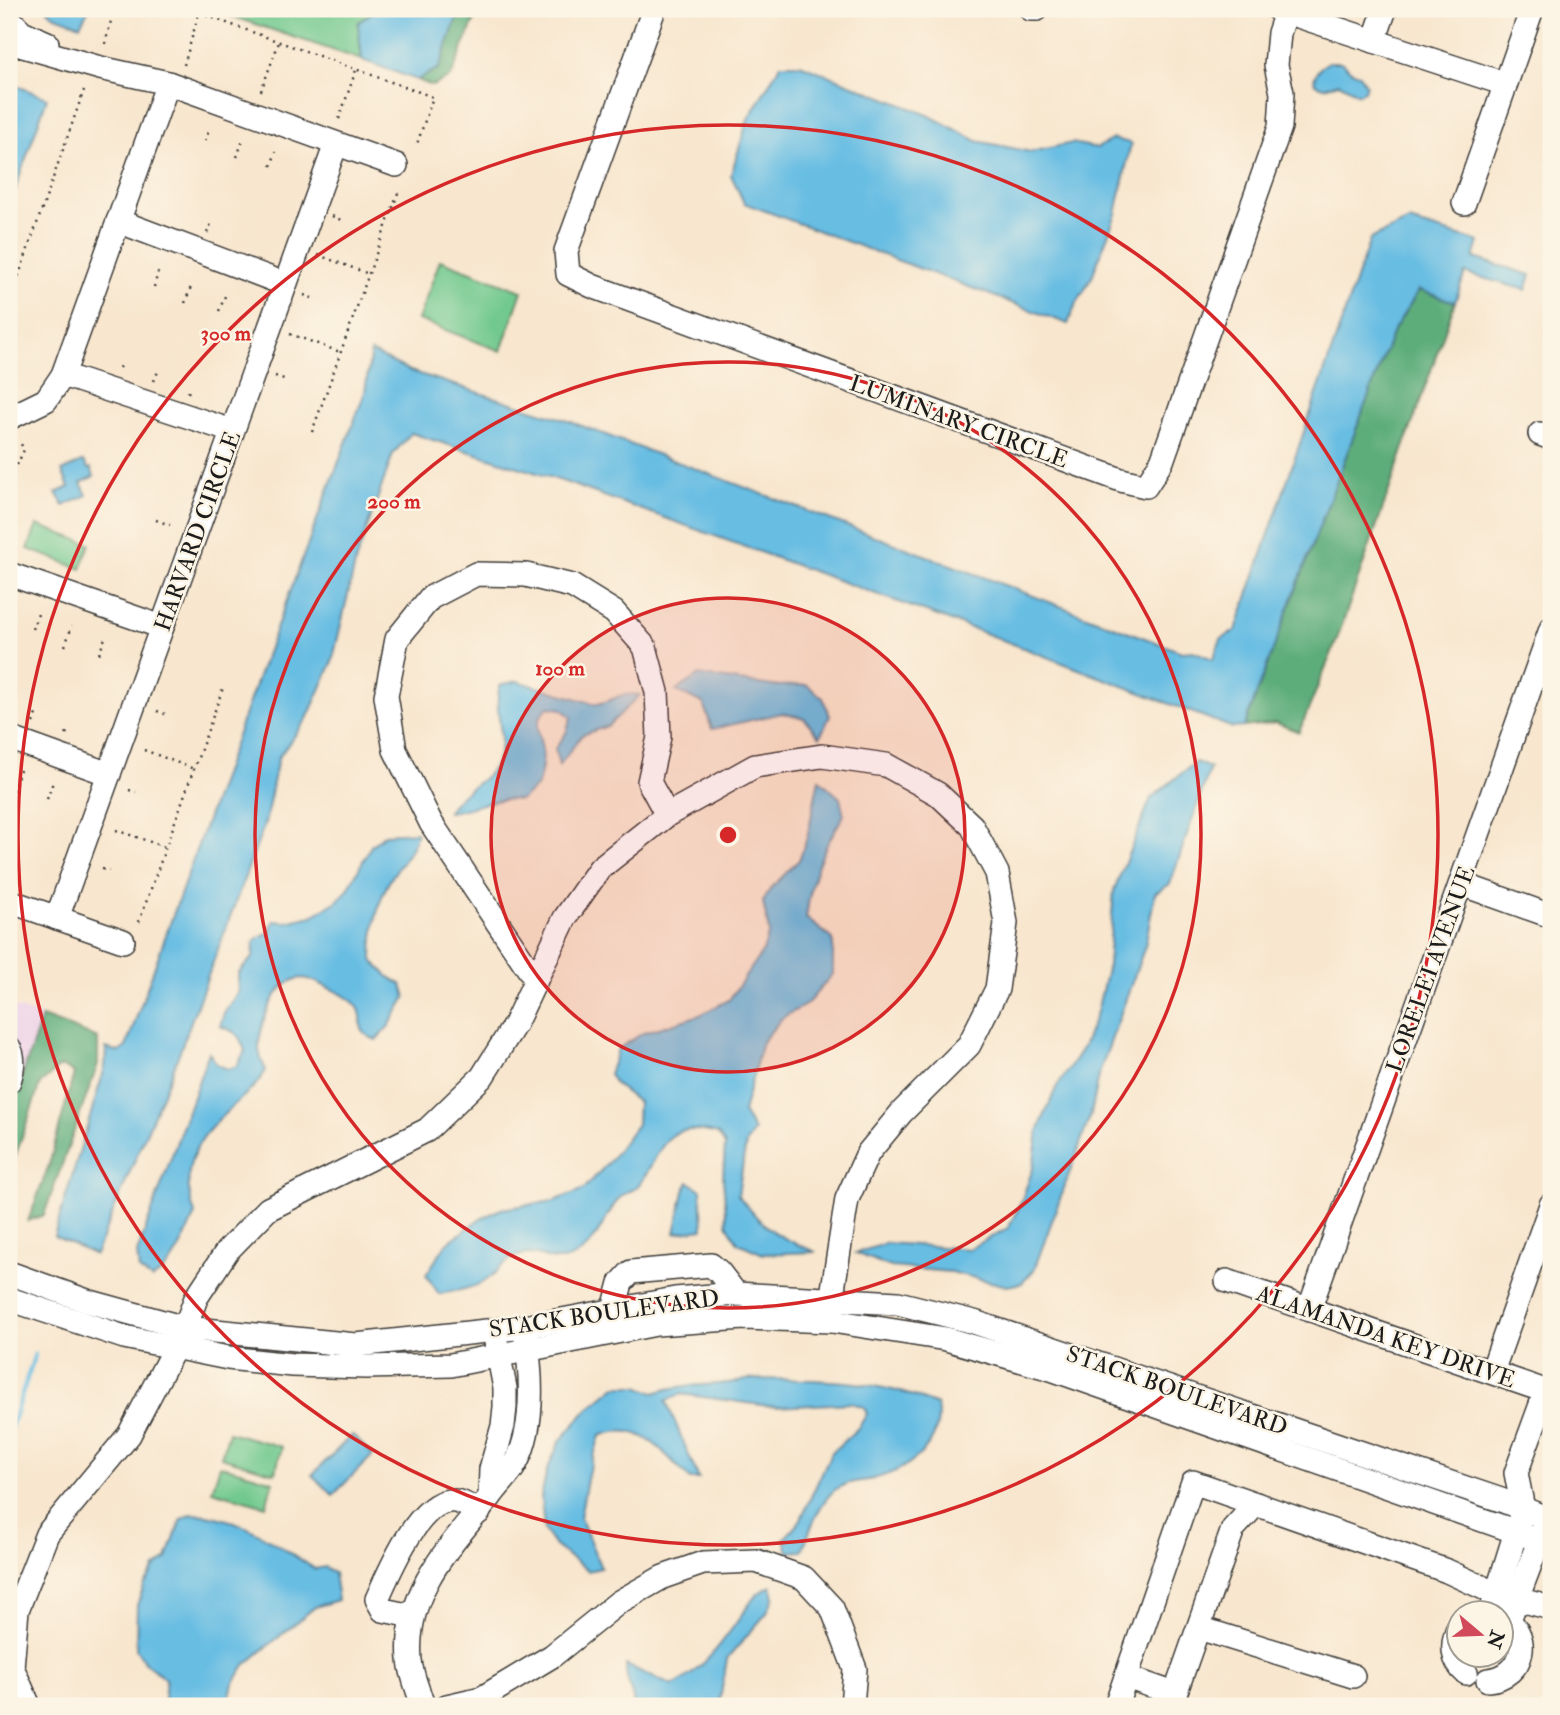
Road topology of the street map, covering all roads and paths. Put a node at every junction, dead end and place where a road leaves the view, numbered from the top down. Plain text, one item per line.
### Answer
1 (114, 9) edge
2 (194, 9) edge
3 (654, 9) edge
4 (1031, 9) edge
5 (1037, 9) edge
6 (1385, 9) edge
7 (1532, 9) edge
8 (1282, 10) edge
9 (199, 13) junction
10 (9, 19) edge
11 (1374, 41) junction
12 (279, 42) junction
13 (9, 43) edge
14 (105, 44) dead end
15 (184, 65) dead end
16 (100, 68) junction
17 (356, 70) junction
18 (168, 83) junction
19 (1505, 84) junction
20 (84, 90) dead end
21 (261, 92) dead end
22 (339, 119) dead end
23 (210, 128) dead end
24 (243, 140) dead end
25 (205, 141) dead end
26 (336, 144) junction
27 (416, 147) dead end
28 (276, 152) dead end
29 (237, 157) dead end
30 (396, 165) dead end
31 (271, 166) dead end
32 (398, 193) dead end
33 (1464, 203) dead end
34 (332, 216) dead end
35 (341, 220) dead end
36 (118, 222) junction
37 (211, 224) dead end
38 (205, 237) dead end
39 (318, 255) dead end
40 (159, 272) dead end
41 (369, 274) junction
42 (192, 284) dead end
43 (153, 287) dead end
44 (295, 290) junction
45 (225, 296) dead end
46 (312, 298) dead end
47 (9, 303) edge
48 (185, 303) dead end
49 (219, 311) dead end
50 (290, 334) dead end
51 (340, 352) junction
52 (122, 362) dead end
53 (119, 368) dead end
54 (159, 369) dead end
55 (63, 374) junction
56 (275, 376) dead end
57 (284, 379) dead end
58 (154, 381) dead end
59 (190, 387) dead end
60 (188, 393) dead end
61 (9, 418) edge
62 (233, 431) junction
63 (312, 432) dead end
64 (21, 444) dead end
65 (17, 465) dead end
66 (12, 478) dead end
67 (9, 489) edge
68 (156, 520) dead end
69 (170, 525) dead end
70 (9, 574) edge
71 (38, 614) dead end
72 (72, 626) dead end
73 (162, 627) junction
74 (32, 629) dead end
75 (1551, 629) edge
76 (105, 638) dead end
77 (65, 646) dead end
78 (99, 654) dead end
79 (223, 688) dead end
80 (37, 711) dead end
81 (157, 711) dead end
82 (165, 714) dead end
83 (33, 723) dead end
84 (69, 729) dead end
85 (66, 734) dead end
86 (9, 738) edge
87 (144, 750) dead end
88 (194, 769) junction
89 (20, 771) dead end
90 (109, 774) junction
91 (53, 782) dead end
92 (130, 790) dead end
93 (13, 791) dead end
94 (136, 792) dead end
95 (47, 799) dead end
96 (667, 815) junction
97 (116, 830) dead end
98 (166, 847) junction
99 (102, 869) dead end
100 (109, 871) dead end
101 (1461, 884) junction
102 (9, 901) edge
103 (1551, 916) edge
104 (57, 918) junction
105 (139, 922) dead end
106 (123, 941) dead end
107 (536, 980) junction
108 (9, 1048) edge
109 (9, 1081) edge
110 (1551, 1205) edge
111 (9, 1273) edge
112 (1227, 1281) dead end
113 (736, 1294) junction
114 (9, 1298) edge
115 (832, 1298) junction
116 (614, 1309) junction
117 (1310, 1310) junction
118 (832, 1321) junction
119 (524, 1327) junction
120 (494, 1330) junction
121 (180, 1338) junction
122 (528, 1350) junction
123 (499, 1356) junction
124 (1492, 1372) junction
125 (1548, 1392) edge
126 (484, 1504) junction
127 (1256, 1504) junction
128 (1523, 1509) junction
129 (1548, 1527) edge
130 (1517, 1532) junction
131 (1485, 1600) edge
132 (1500, 1600) edge
133 (1504, 1600) edge
134 (1551, 1608) edge
135 (1514, 1609) edge
136 (411, 1616) junction
137 (1514, 1626) edge
138 (1199, 1628) junction
139 (1514, 1666) edge
140 (1468, 1670) edge
141 (1511, 1670) edge
142 (1353, 1676) dead end
143 (1126, 1677) junction
144 (29, 1706) edge
145 (423, 1706) edge
146 (447, 1706) edge
147 (852, 1706) edge
148 (1116, 1706) edge

1 - 14 path
2 - 9 path
3 - 8 street, LUMINARY CIRCLE
4 - 5 street
6 - 11 street
7 - 19 street
8 - 11 street
9 - 12 path
9 - 15 path
10 - 16 street
11 - 19 street
12 - 17 path
12 - 21 path
13 - 16 street
16 - 18 street
17 - 22 path
17 - 27 path
18 - 26 street
18 - 36 street
19 - 33 street
20 - 47 path
23 - 25 path
24 - 29 path
26 - 30 street
26 - 44 street, HARVARD CIRCLE
28 - 31 path
32 - 41 path
34 - 35 path
36 - 44 street
36 - 55 street
37 - 38 path
39 - 41 path
40 - 43 path
41 - 51 path
42 - 48 path
44 - 46 path
44 - 62 street, HARVARD CIRCLE
45 - 49 path
50 - 51 path
51 - 63 path
52 - 53 path
54 - 58 path
55 - 61 street
55 - 62 street
56 - 57 path
59 - 60 path
62 - 73 street, HARVARD CIRCLE
64 - 65 path
66 - 67 path
68 - 69 path
70 - 73 street
71 - 74 path
72 - 77 path
73 - 90 street, HARVARD CIRCLE
75 - 101 street, LORELEI AVENUE
76 - 78 path
79 - 88 path
80 - 83 path
81 - 82 path
84 - 85 path
86 - 90 street
87 - 88 path
88 - 98 path
89 - 93 path
90 - 104 street, HARVARD CIRCLE
91 - 95 path
92 - 94 path
96 - 107 street
96 - 107 street
96 - 115 street
97 - 98 path
98 - 105 path
99 - 100 path
101 - 103 street
101 - 117 street, LORELEI AVENUE
102 - 104 street
104 - 106 street
107 - 121 street
108 - 109 street
110 - 124 street
111 - 121 street, STACK BOULEVARD
112 - 117 street, ALAMANDA KEY DRIVE
113 - 115 street, STACK BOULEVARD
113 - 116 street, STACK BOULEVARD
113 - 116 street
114 - 121 street, STACK BOULEVARD
115 - 118 street
115 - 128 street, STACK BOULEVARD
116 - 119 street, STACK BOULEVARD
117 - 124 street, ALAMANDA KEY DRIVE
118 - 122 street, STACK BOULEVARD
118 - 130 street, STACK BOULEVARD
119 - 120 street, STACK BOULEVARD
119 - 122 street
120 - 121 street, STACK BOULEVARD
120 - 123 street
121 - 123 street, STACK BOULEVARD
121 - 144 street
122 - 123 street, STACK BOULEVARD
122 - 126 street
123 - 126 street
124 - 125 street, ALAMANDA KEY DRIVE
125 - 128 street, ALAMANDA KEY DRIVE
126 - 136 street
126 - 136 street
127 - 131 street
127 - 138 street
127 - 143 street
128 - 129 street, STACK BOULEVARD
128 - 130 street, ALAMANDA KEY DRIVE
129 - 130 street, STACK BOULEVARD
129 - 133 street
130 - 132 street, ALAMANDA KEY DRIVE
134 - 135 street
136 - 145 street
137 - 139 street
138 - 142 street
138 - 143 street
140 - 141 street
143 - 148 street
146 - 147 street

